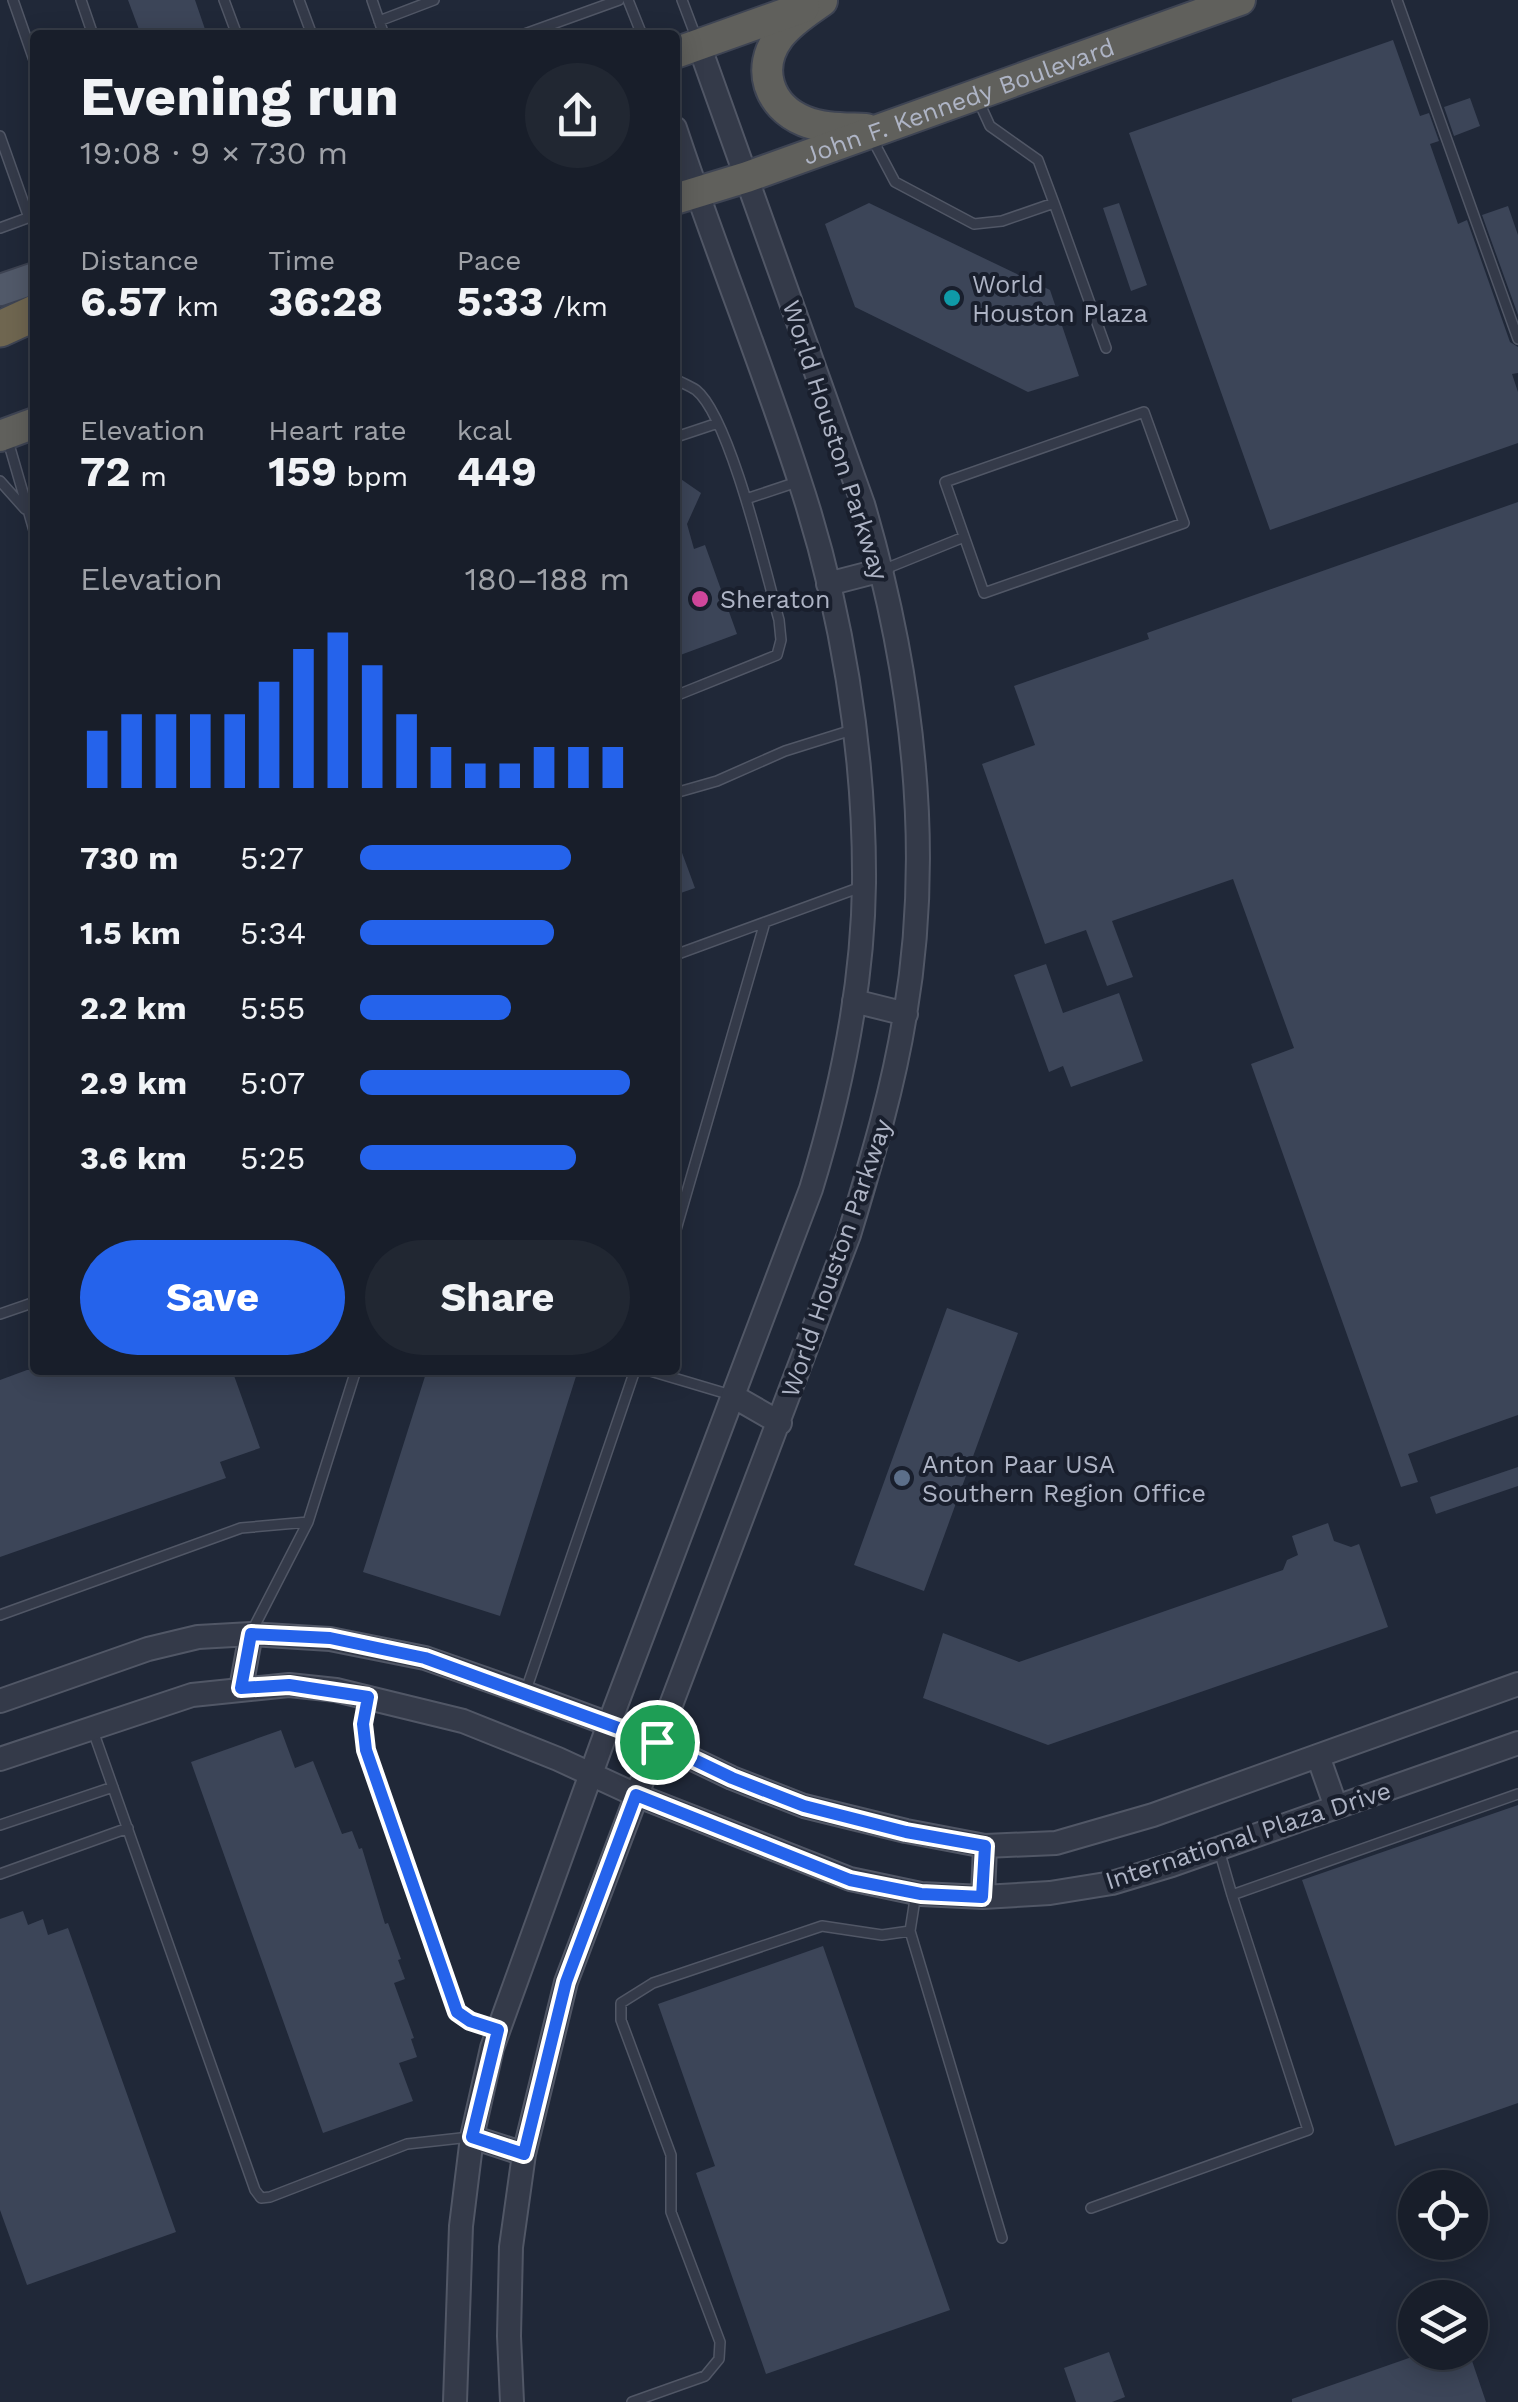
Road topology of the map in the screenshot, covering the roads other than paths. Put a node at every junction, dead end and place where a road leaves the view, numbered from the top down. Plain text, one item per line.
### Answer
1 (12, 0) edge
2 (82, 0) edge
3 (224, 0) edge
4 (299, 0) edge
5 (372, 0) edge
6 (434, 0) edge
7 (618, 0) edge
8 (628, 0) edge
9 (682, 0) edge
10 (823, 0) edge
11 (1240, 0) edge
12 (1397, 0) edge
13 (379, 21) junction
14 (92, 30) edge
15 (234, 30) edge
16 (310, 30) edge
17 (382, 30) edge
18 (536, 30) edge
19 (640, 30) edge
20 (30, 49) edge
21 (687, 49) edge
22 (976, 94) junction
23 (878, 130) junction
24 (0, 136) edge
25 (680, 158) edge
26 (747, 177) junction
27 (686, 195) edge
28 (1054, 203) junction
29 (30, 212) edge
30 (30, 218) edge
31 (0, 228) edge
32 (30, 280) edge
33 (0, 290) edge
34 (30, 315) edge
35 (0, 329) edge
36 (1518, 339) edge
37 (1106, 348) dead end
38 (680, 382) edge
39 (718, 424) junction
40 (14, 431) edge
41 (680, 436) edge
42 (0, 481) edge
43 (800, 481) junction
44 (746, 499) junction
45 (26, 511) junction
46 (30, 521) edge
47 (964, 538) junction
48 (882, 570) junction
49 (828, 584) junction
50 (680, 694) edge
51 (854, 730) junction
52 (680, 792) edge
53 (864, 886) junction
54 (765, 922) junction
55 (680, 952) edge
56 (854, 1002) junction
57 (906, 1014) junction
58 (680, 1216) edge
59 (30, 1304) edge
60 (0, 1314) edge
61 (354, 1375) edge
62 (633, 1375) edge
63 (664, 1375) edge
64 (733, 1396) junction
65 (780, 1423) junction
66 (308, 1522) junction
67 (0, 1615) edge
68 (251, 1634) junction
69 (1518, 1684) edge
70 (241, 1688) junction
71 (526, 1693) junction
72 (368, 1697) junction
73 (0, 1701) edge
74 (609, 1724) junction
75 (92, 1728) junction
76 (657, 1742) junction
77 (1518, 1742) edge
78 (1318, 1756) junction
79 (0, 1759) edge
80 (591, 1774) junction
81 (113, 1787) junction
82 (1518, 1794) edge
83 (636, 1795) junction
84 (1336, 1807) junction
85 (0, 1824) edge
86 (128, 1828) junction
87 (985, 1846) junction
88 (1218, 1849) junction
89 (0, 1874) edge
90 (916, 1893) junction
91 (1232, 1895) junction
92 (982, 1897) junction
93 (910, 1930) junction
94 (498, 2030) junction
95 (472, 2137) junction
96 (524, 2154) junction
97 (1091, 2208) dead end
98 (1002, 2238) dead end
99 (455, 2402) edge
100 (512, 2402) edge
101 (632, 2402) edge

1 - 20 lane
2 - 14 lane
3 - 15 lane
4 - 16 lane
5 - 13 lane
6 - 13 lane
7 - 18 lane
8 - 19 lane
9 - 21 lane
10 - 21 highway
10 - 23 highway
11 - 22 highway, John F. Kennedy Boulevard
12 - 36 lane
13 - 17 lane
21 - 26 street, World Houston Parkway
22 - 23 highway, John F. Kennedy Boulevard
22 - 28 lane
23 - 26 highway, John F. Kennedy Boulevard
23 - 28 lane
24 - 29 lane
25 - 27 street, World Houston Parkway
26 - 27 highway, John F. Kennedy Boulevard
26 - 48 street, World Houston Parkway
27 - 43 street, World Houston Parkway
28 - 37 lane
30 - 31 lane
32 - 33 main road
34 - 35 highway
38 - 39 lane
39 - 41 lane
39 - 44 lane
40 - 45 lane
42 - 45 lane
43 - 44 lane
43 - 49 street, World Houston Parkway
44 - 50 lane
45 - 46 lane
47 - 47 lane
47 - 48 lane
48 - 49 street
48 - 57 street, World Houston Parkway
49 - 51 street, World Houston Parkway
51 - 52 lane
51 - 53 street, World Houston Parkway
53 - 54 lane
53 - 56 street, World Houston Parkway
54 - 55 lane
54 - 58 lane
56 - 57 street
56 - 64 street, World Houston Parkway
57 - 65 street, World Houston Parkway
59 - 60 lane
61 - 66 lane
62 - 71 lane
63 - 64 lane
64 - 65 street
64 - 74 street, World Houston Parkway
65 - 76 street, World Houston Parkway
66 - 67 lane
66 - 68 lane
68 - 70 street
68 - 71 street, International Plaza Drive
68 - 73 street, International Plaza Drive
69 - 78 street, International Plaza Drive
70 - 72 street, International Plaza Drive
70 - 75 street, International Plaza Drive
71 - 74 street, International Plaza Drive
72 - 80 street, International Plaza Drive
72 - 94 lane
74 - 76 street, International Plaza Drive
74 - 80 street, World Houston Parkway
75 - 79 street, International Plaza Drive
75 - 81 lane
76 - 83 street, World Houston Parkway
76 - 87 street, International Plaza Drive
77 - 84 street, International Plaza Drive
78 - 84 street
78 - 87 street, International Plaza Drive
80 - 83 street, International Plaza Drive
80 - 94 street, World Houston Parkway
81 - 85 lane
81 - 86 lane
82 - 91 lane
83 - 90 street, International Plaza Drive
83 - 96 street, World Houston Parkway
84 - 88 street, International Plaza Drive
86 - 89 lane
86 - 95 lane
87 - 92 street
88 - 91 lane
88 - 92 street, International Plaza Drive
90 - 92 street, International Plaza Drive
90 - 93 lane
91 - 97 lane
93 - 98 lane
93 - 101 lane
94 - 95 street, World Houston Parkway
95 - 96 street
95 - 99 street, World Houston Parkway
96 - 100 street, World Houston Parkway

